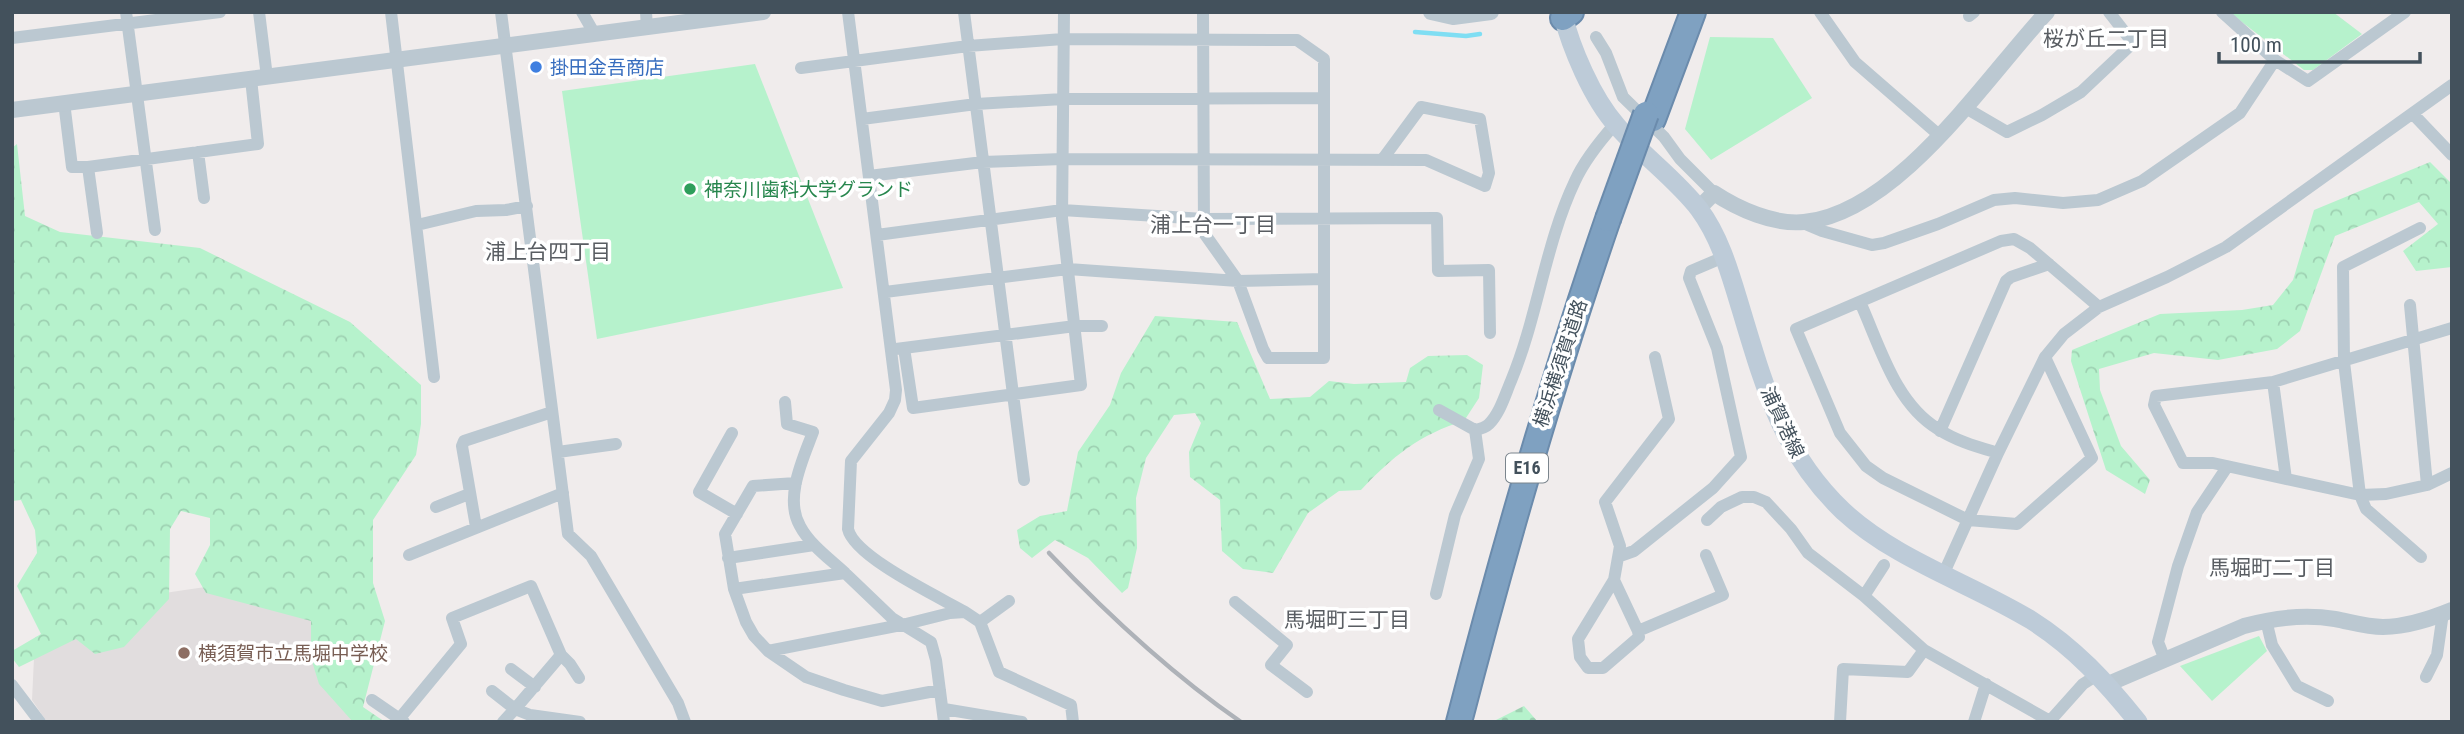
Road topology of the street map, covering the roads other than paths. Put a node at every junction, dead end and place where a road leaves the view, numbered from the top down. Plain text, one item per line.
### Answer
1 (220, 12) edge
2 (259, 12) edge
3 (391, 12) edge
4 (501, 12) edge
5 (582, 12) edge
6 (764, 12) edge
7 (848, 12) edge
8 (964, 12) edge
9 (1063, 12) edge
10 (1203, 12) edge
11 (1431, 12) edge
12 (1491, 12) edge
13 (1684, 12) edge
14 (1693, 12) edge
15 (1819, 12) edge
16 (2047, 12) edge
17 (2109, 12) edge
18 (2222, 12) edge
19 (2405, 12) edge
20 (1566, 14) edge
21 (126, 18) edge
22 (646, 20) edge
23 (594, 33) junction
24 (1596, 37) dead end
25 (12, 38) edge
26 (1063, 39) junction
27 (1203, 39) junction
28 (506, 46) junction
29 (968, 47) junction
30 (397, 60) junction
31 (2275, 60) junction
32 (854, 61) junction
33 (801, 68) dead end
34 (259, 78) junction
35 (2452, 85) edge
36 (136, 93) junction
37 (1324, 98) junction
38 (1063, 99) junction
39 (1203, 99) junction
40 (64, 102) junction
41 (976, 104) junction
42 (1964, 107) junction
43 (12, 110) edge
44 (2413, 114) junction
45 (1650, 116) junction
46 (862, 119) junction
47 (1615, 124) junction
48 (1940, 135) junction
49 (198, 152) junction
50 (2452, 155) edge
51 (145, 158) junction
52 (1062, 159) junction
53 (1203, 159) junction
54 (1324, 160) junction
55 (1382, 160) junction
56 (983, 162) junction
57 (88, 167) junction
58 (869, 176) junction
59 (1713, 193) junction
60 (204, 198) dead end
61 (527, 206) junction
62 (1698, 209) junction
63 (1062, 210) junction
64 (1204, 219) junction
65 (991, 220) junction
66 (1324, 220) junction
67 (1612, 220) junction
68 (1803, 223) junction
69 (417, 225) junction
70 (2420, 228) dead end
71 (155, 230) dead end
72 (97, 233) dead end
73 (877, 235) junction
74 (1724, 257) junction
75 (2049, 264) junction
76 (1068, 269) junction
77 (998, 277) junction
78 (1324, 279) junction
79 (1238, 281) junction
80 (885, 292) junction
81 (1860, 303) junction
82 (2410, 305) dead end
83 (2099, 307) junction
84 (1075, 326) junction
85 (1102, 326) dead end
86 (2452, 328) edge
87 (1490, 333) dead end
88 (1006, 335) junction
89 (2412, 341) junction
90 (898, 349) junction
91 (1655, 357) dead end
92 (2045, 357) junction
93 (2344, 362) junction
94 (434, 377) dead end
95 (2273, 382) junction
96 (1013, 394) junction
97 (785, 402) dead end
98 (1439, 410) dead end
99 (552, 412) junction
100 (1475, 430) junction
101 (1940, 431) junction
102 (732, 433) dead end
103 (616, 444) dead end
104 (558, 452) junction
105 (1998, 453) junction
106 (2227, 467) junction
107 (2452, 473) edge
108 (2286, 479) junction
109 (1024, 480) dead end
110 (796, 483) junction
111 (2427, 485) junction
112 (1713, 488) junction
113 (469, 494) junction
114 (562, 494) junction
115 (2360, 495) junction
116 (1730, 502) junction
117 (436, 507) dead end
118 (737, 514) junction
119 (1455, 515) junction
120 (1707, 520) dead end
121 (1968, 520) junction
122 (1444, 524) dead end
123 (476, 527) junction
124 (814, 545) junction
125 (409, 555) dead end
126 (1620, 555) junction
127 (1706, 555) dead end
128 (2421, 557) dead end
129 (728, 558) junction
130 (1884, 565) dead end
131 (845, 573) junction
132 (1944, 575) junction
133 (1614, 580) junction
134 (734, 589) junction
135 (1436, 594) dead end
136 (1864, 596) junction
137 (1009, 601) dead end
138 (1234, 602) dead end
139 (965, 612) junction
140 (2447, 612) edge
141 (2266, 620) junction
142 (979, 622) junction
143 (906, 624) junction
144 (1638, 631) junction
145 (1924, 650) junction
146 (768, 651) junction
147 (561, 655) junction
148 (2165, 660) junction
149 (511, 669) dead end
150 (2426, 677) dead end
151 (579, 678) dead end
152 (2103, 679) junction
153 (1986, 684) junction
154 (12, 685) edge
155 (535, 687) junction
156 (940, 690) junction
157 (492, 691) dead end
158 (1307, 692) dead end
159 (372, 700) dead end
160 (2328, 701) dead end
161 (515, 709) junction
162 (944, 715) edge
163 (402, 720) edge
164 (2050, 721) edge
165 (40, 722) edge
166 (503, 722) edge
167 (580, 722) edge
168 (685, 722) edge
169 (1022, 722) edge
170 (1073, 722) edge
171 (1459, 722) edge
172 (1468, 722) edge
173 (1840, 722) edge
174 (1974, 722) edge
175 (2138, 722) edge

1 - 21 street
2 - 34 street
3 - 30 street
4 - 28 street
5 - 23 street
6 - 22 street
7 - 32 street
8 - 29 street
9 - 26 street
10 - 27 street
11 - 12 street
13 - 45 highway, 横浜横須賀道路 / E16
14 - 45 highway, 横浜横須賀道路 / E16
15 - 48 street
16 - 42 street
17 - 42 street
18 - 31 street
19 - 31 street
20 - 47 main road, 浦賀港線
21 - 25 street
21 - 36 street
22 - 23 street
23 - 28 street
24 - 59 street
26 - 27 street
26 - 29 street
26 - 38 street
27 - 37 street
27 - 39 street
28 - 30 street
28 - 61 street
29 - 32 street
29 - 41 street
30 - 34 street
30 - 69 street
31 - 68 street
32 - 33 street
32 - 46 street
34 - 36 street
34 - 49 street
35 - 44 street
36 - 40 street
36 - 51 street
37 - 39 street
37 - 54 street
38 - 39 street
38 - 41 street
38 - 52 street
39 - 53 street
40 - 43 street
40 - 57 street
41 - 46 street
41 - 56 street
42 - 48 street
44 - 50 street
44 - 83 street
45 - 67 highway, 横浜横須賀道路 / E16
46 - 58 street
47 - 62 main road, 浦賀港線
47 - 100 street
48 - 68 street
49 - 51 street
49 - 60 street
51 - 57 street
51 - 71 street
52 - 53 street
52 - 56 street
52 - 63 street
53 - 54 street
53 - 64 street
54 - 55 street
54 - 66 street
55 - 55 street
56 - 58 street
56 - 65 street
57 - 72 street
58 - 73 street
59 - 62 street
59 - 68 street
61 - 69 street
61 - 99 street
62 - 74 main road, 浦賀港線
63 - 64 street
63 - 65 street
63 - 76 street
64 - 66 street
64 - 79 street
65 - 73 street
65 - 77 street
66 - 78 street
66 - 87 street
67 - 171 highway, 横浜横須賀道路 / E16
67 - 172 highway, 横浜横須賀道路 / E16
69 - 94 street
70 - 93 street
73 - 80 street
74 - 112 street
74 - 132 main road, 浦賀港線
75 - 81 street
75 - 83 street
75 - 101 street
76 - 77 street
76 - 79 street
76 - 84 street
77 - 80 street
77 - 88 street
78 - 79 street
78 - 79 street
80 - 90 street
81 - 101 street
81 - 121 street
82 - 89 street
83 - 92 street
84 - 85 street
84 - 88 street
84 - 96 street
86 - 89 street
88 - 90 street
88 - 96 street
89 - 93 street
89 - 111 street
90 - 96 street
90 - 139 street
91 - 126 street
92 - 105 street
92 - 121 street
93 - 95 street
93 - 115 street
95 - 106 street
95 - 108 street
96 - 109 street
97 - 110 street
98 - 100 street
99 - 104 street
99 - 113 street
100 - 119 street
101 - 105 street
102 - 118 street
103 - 104 street
104 - 114 street
105 - 121 street
106 - 108 street
106 - 148 street
107 - 111 street
108 - 115 street
110 - 118 street
110 - 124 street
111 - 115 street
112 - 116 street
112 - 126 street
113 - 117 street
113 - 123 street
114 - 123 street
114 - 168 street
115 - 128 street
116 - 120 street
116 - 136 street
118 - 129 street
119 - 122 street
119 - 135 street
121 - 132 street
123 - 125 street
124 - 129 street
124 - 131 street
126 - 133 street
127 - 144 street
129 - 134 street
130 - 136 street
131 - 134 street
131 - 143 street
132 - 152 main road, 浦賀港線
133 - 144 street
133 - 144 street
134 - 146 street
136 - 145 street
137 - 142 street
138 - 158 street
139 - 142 street
139 - 143 street
140 - 141 street
140 - 150 street
141 - 148 street
141 - 160 street
142 - 170 street
143 - 146 street
143 - 156 street
145 - 153 street
145 - 173 street
146 - 156 street
147 - 151 street
147 - 155 street
147 - 163 street
148 - 152 street
149 - 155 street
152 - 164 street
152 - 175 main road, 浦賀港線
153 - 164 street
153 - 174 street
154 - 165 street
155 - 161 street
156 - 162 street
157 - 161 street
159 - 163 street
161 - 166 street
161 - 167 street
162 - 169 street

